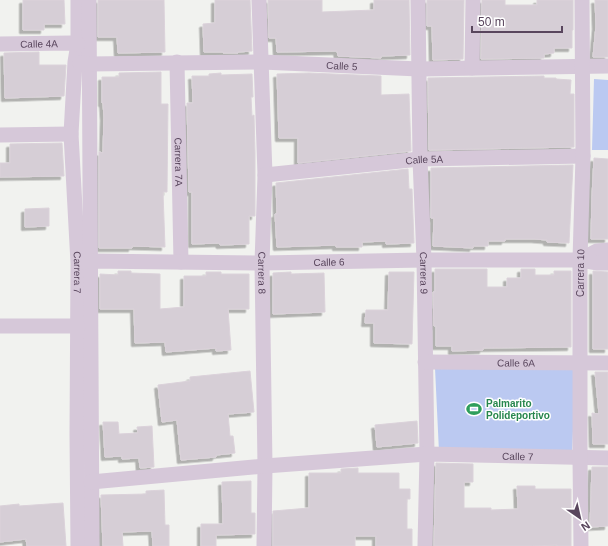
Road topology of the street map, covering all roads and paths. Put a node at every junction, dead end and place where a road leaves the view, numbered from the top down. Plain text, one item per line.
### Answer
1 (78, 0) edge
2 (89, 0) edge
3 (259, 0) edge
4 (418, 0) edge
5 (473, 0) edge
6 (582, 0) edge
7 (0, 44) edge
8 (78, 44) junction
9 (177, 62) junction
10 (262, 62) junction
11 (82, 63) junction
12 (583, 66) junction
13 (608, 66) edge
14 (472, 68) junction
15 (419, 69) junction
16 (71, 134) junction
17 (0, 135) edge
18 (583, 156) junction
19 (420, 159) junction
20 (265, 175) junction
21 (608, 250) edge
22 (424, 260) junction
23 (580, 260) junction
24 (84, 262) junction
25 (181, 262) junction
26 (262, 263) junction
27 (608, 264) edge
28 (0, 326) edge
29 (78, 326) junction
30 (425, 362) junction
31 (580, 363) junction
32 (608, 363) edge
33 (427, 454) junction
34 (580, 458) junction
35 (608, 458) edge
36 (265, 466) junction
37 (91, 482) junction
38 (78, 546) edge
39 (92, 546) edge
40 (264, 546) edge
41 (425, 546) edge
42 (581, 546) edge

1 - 8 street, Carrera 7
2 - 11 street, Carrera 7
3 - 10 street, Carrera 8
4 - 15 street, Carrera 9
5 - 14 street
6 - 12 street, Carrera 10
7 - 8 street, Calle 4A
8 - 11 street, Carrera 7
9 - 10 street, Calle 5
9 - 11 street, Calle 5
9 - 25 street, Carrera 7A
10 - 15 street, Calle 5
10 - 20 street, Carrera 8
11 - 16 street, Carrera 7
11 - 24 street, Carrera 7
12 - 13 street, Calle 5
12 - 14 street, Calle 5
12 - 18 street, Carrera 10
14 - 15 street, Calle 5
15 - 19 street, Carrera 9
16 - 17 street
16 - 24 street, Carrera 7
18 - 19 street, Calle 5A
18 - 23 street, Carrera 10
19 - 20 street, Calle 5A
19 - 22 street, Carrera 9
20 - 26 street, Carrera 8
21 - 23 street, Calle 6
22 - 23 street, Calle 6
22 - 26 street, Calle 6
22 - 30 street, Carrera 9
23 - 27 street, Calle 6
23 - 31 street, Carrera 10
24 - 25 street, Calle 6
24 - 29 street, Carrera 7
24 - 37 street, Carrera 7
25 - 26 street, Calle 6
26 - 36 street, Carrera 8
28 - 29 street
29 - 38 street, Carrera 7
30 - 31 street, Calle 6A
30 - 33 street, Carrera 9
31 - 32 street, Calle 6A
31 - 34 street, Carrera 10
33 - 34 street, Calle 7
33 - 36 street, Calle 7
33 - 41 street, Carrera 9
34 - 35 street, Calle 7
34 - 42 street, Carrera 10
36 - 37 street, Calle 7
36 - 40 street, Carrera 8
37 - 39 street, Carrera 7

